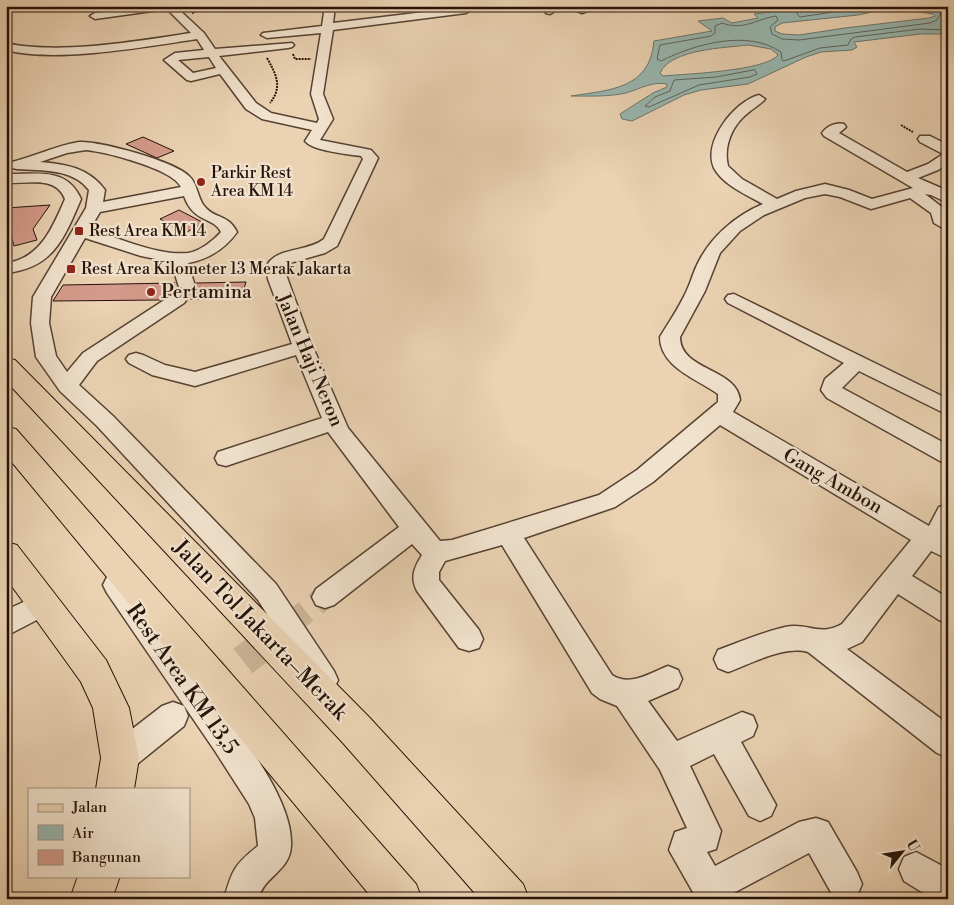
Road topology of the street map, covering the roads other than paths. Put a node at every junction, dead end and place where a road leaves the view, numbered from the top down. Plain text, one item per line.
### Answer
1 (169, 6) edge
2 (330, 6) edge
3 (447, 6) edge
4 (570, 6) edge
5 (598, 6) edge
6 (95, 16) dead end
7 (328, 28) junction
8 (200, 35) junction
9 (255, 36) dead end
10 (288, 45) road end
11 (7, 47) edge
12 (211, 53) junction
13 (223, 70) junction
14 (759, 99) dead end
15 (839, 127) dead end
16 (321, 128) junction
17 (925, 139) dead end
18 (948, 151) edge
19 (948, 158) edge
20 (10, 170) edge
21 (908, 178) junction
22 (848, 180) dead end
23 (825, 189) junction
24 (189, 190) junction
25 (920, 192) junction
26 (948, 198) edge
27 (775, 204) junction
28 (94, 208) junction
29 (948, 226) edge
30 (79, 231) junction
31 (184, 258) junction
32 (6, 268) edge
33 (734, 299) dead end
34 (303, 347) junction
35 (136, 359) dead end
36 (857, 362) junction
37 (6, 366) edge
38 (67, 386) junction
39 (948, 408) edge
40 (719, 414) junction
41 (333, 422) junction
42 (6, 436) edge
43 (948, 455) edge
44 (226, 458) dead end
45 (44, 481) junction
46 (948, 514) edge
47 (507, 532) junction
48 (941, 539) edge
49 (423, 540) junction
50 (6, 554) edge
51 (895, 579) junction
52 (325, 597) tunnel mouth
53 (42, 604) junction
54 (948, 612) edge
55 (6, 624) edge
56 (469, 639) dead end
57 (816, 642) junction
58 (728, 659) dead end
59 (668, 679) dead end
60 (626, 695) junction
61 (173, 716) dead end
62 (356, 730) junction
63 (948, 743) edge
64 (671, 759) junction
65 (118, 773) edge
66 (760, 805) dead end
67 (916, 869) dead end
68 (98, 878) edge
69 (845, 884) dead end
70 (948, 888) edge
71 (249, 893) edge
72 (92, 899) edge
73 (400, 899) edge
74 (508, 899) edge

1 - 6 street
1 - 8 street
2 - 7 street, Jalan Haji Neron
3 - 7 street
4 - 5 street
7 - 9 street
7 - 16 street, Jalan Haji Neron
8 - 11 street
8 - 12 street
10 - 12 street
12 - 13 street
12 - 13 street
13 - 16 street
14 - 27 street
15 - 21 street
16 - 34 street, Jalan Haji Neron
17 - 18 street
19 - 21 street
20 - 24 street
20 - 28 street
20 - 32 street
21 - 25 street
22 - 23 street
23 - 25 street
23 - 27 street
24 - 28 street
24 - 31 street
25 - 26 street
25 - 29 street
27 - 40 street
28 - 30 street
30 - 31 street
30 - 38 street
31 - 38 street
33 - 36 street
34 - 35 street
34 - 41 street, Jalan Haji Neron
36 - 39 street
36 - 43 street
37 - 62 main road, Jalan Tol Jakarta–Merak
38 - 62 street
40 - 47 street
40 - 48 street, Gang Ambon
41 - 44 street
41 - 49 street, Jalan Haji Neron
42 - 45 main road
45 - 71 street, Rest Area KM 13,5
45 - 73 main road
46 - 48 street
47 - 49 street
47 - 60 street
48 - 51 street
49 - 52 street
49 - 56 street
50 - 53 main road
51 - 54 street
51 - 57 street
53 - 55 street
53 - 65 main road
57 - 58 street
57 - 63 street
59 - 60 street
60 - 64 street
61 - 65 street
62 - 74 main road, Jalan Tol Jakarta–Merak
64 - 66 street
64 - 69 street
67 - 70 street
68 - 72 main road

